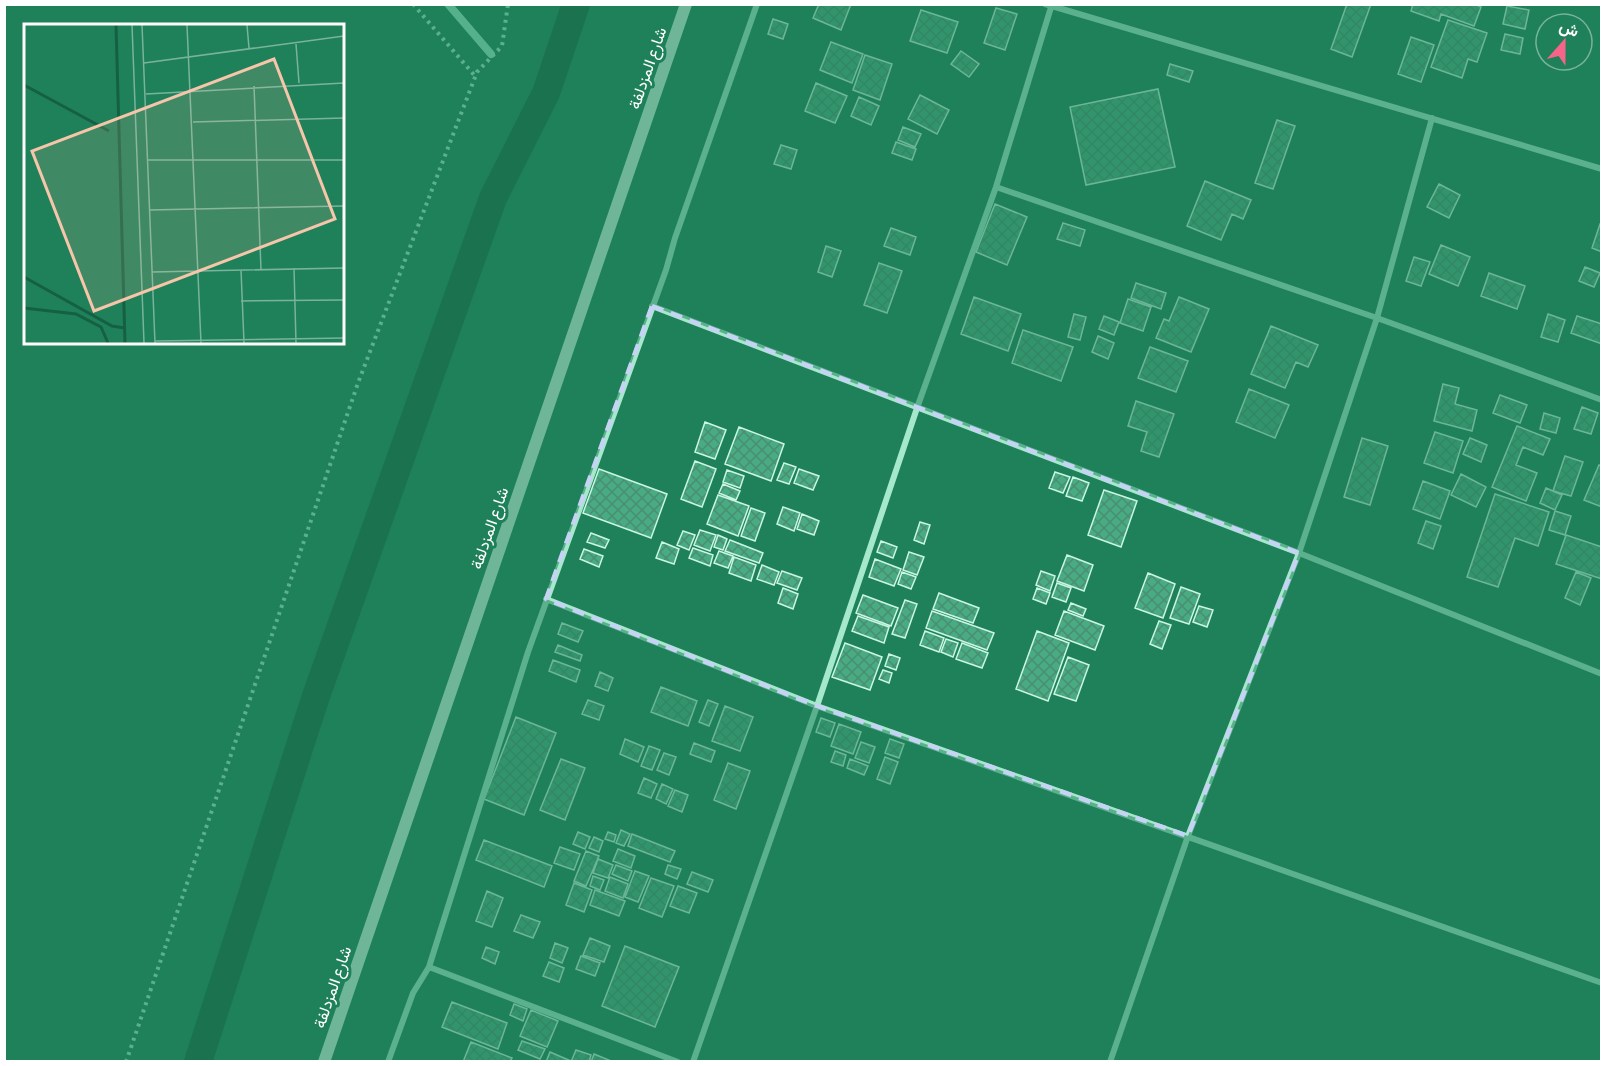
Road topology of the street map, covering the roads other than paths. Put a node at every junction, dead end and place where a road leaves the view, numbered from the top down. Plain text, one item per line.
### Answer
1 (686, 4) edge
2 (757, 4) edge
3 (1049, 5) edge
4 (1432, 118) junction
5 (1602, 169) edge
6 (996, 187) junction
7 (652, 306) junction
8 (1377, 318) junction
9 (1602, 400) edge
10 (916, 408) junction
11 (1299, 553) junction
12 (546, 599) junction
13 (1602, 674) edge
14 (817, 706) junction
15 (1188, 836) junction
16 (429, 967) junction
17 (1602, 983) edge
18 (324, 1062) edge
19 (388, 1062) edge
20 (678, 1062) edge
21 (693, 1062) edge
22 (1110, 1062) edge

1 - 18 street, شارع المزدلفة
2 - 7 street
3 - 4 street
3 - 6 street
4 - 5 street
4 - 8 street
6 - 8 street
6 - 10 street
7 - 10 street
7 - 12 street
8 - 9 street
8 - 11 street
10 - 11 street
10 - 14 street
11 - 13 street
11 - 15 street
12 - 14 street
12 - 16 street
14 - 15 street
14 - 21 street
15 - 17 street
15 - 22 street
16 - 19 street
16 - 20 street

